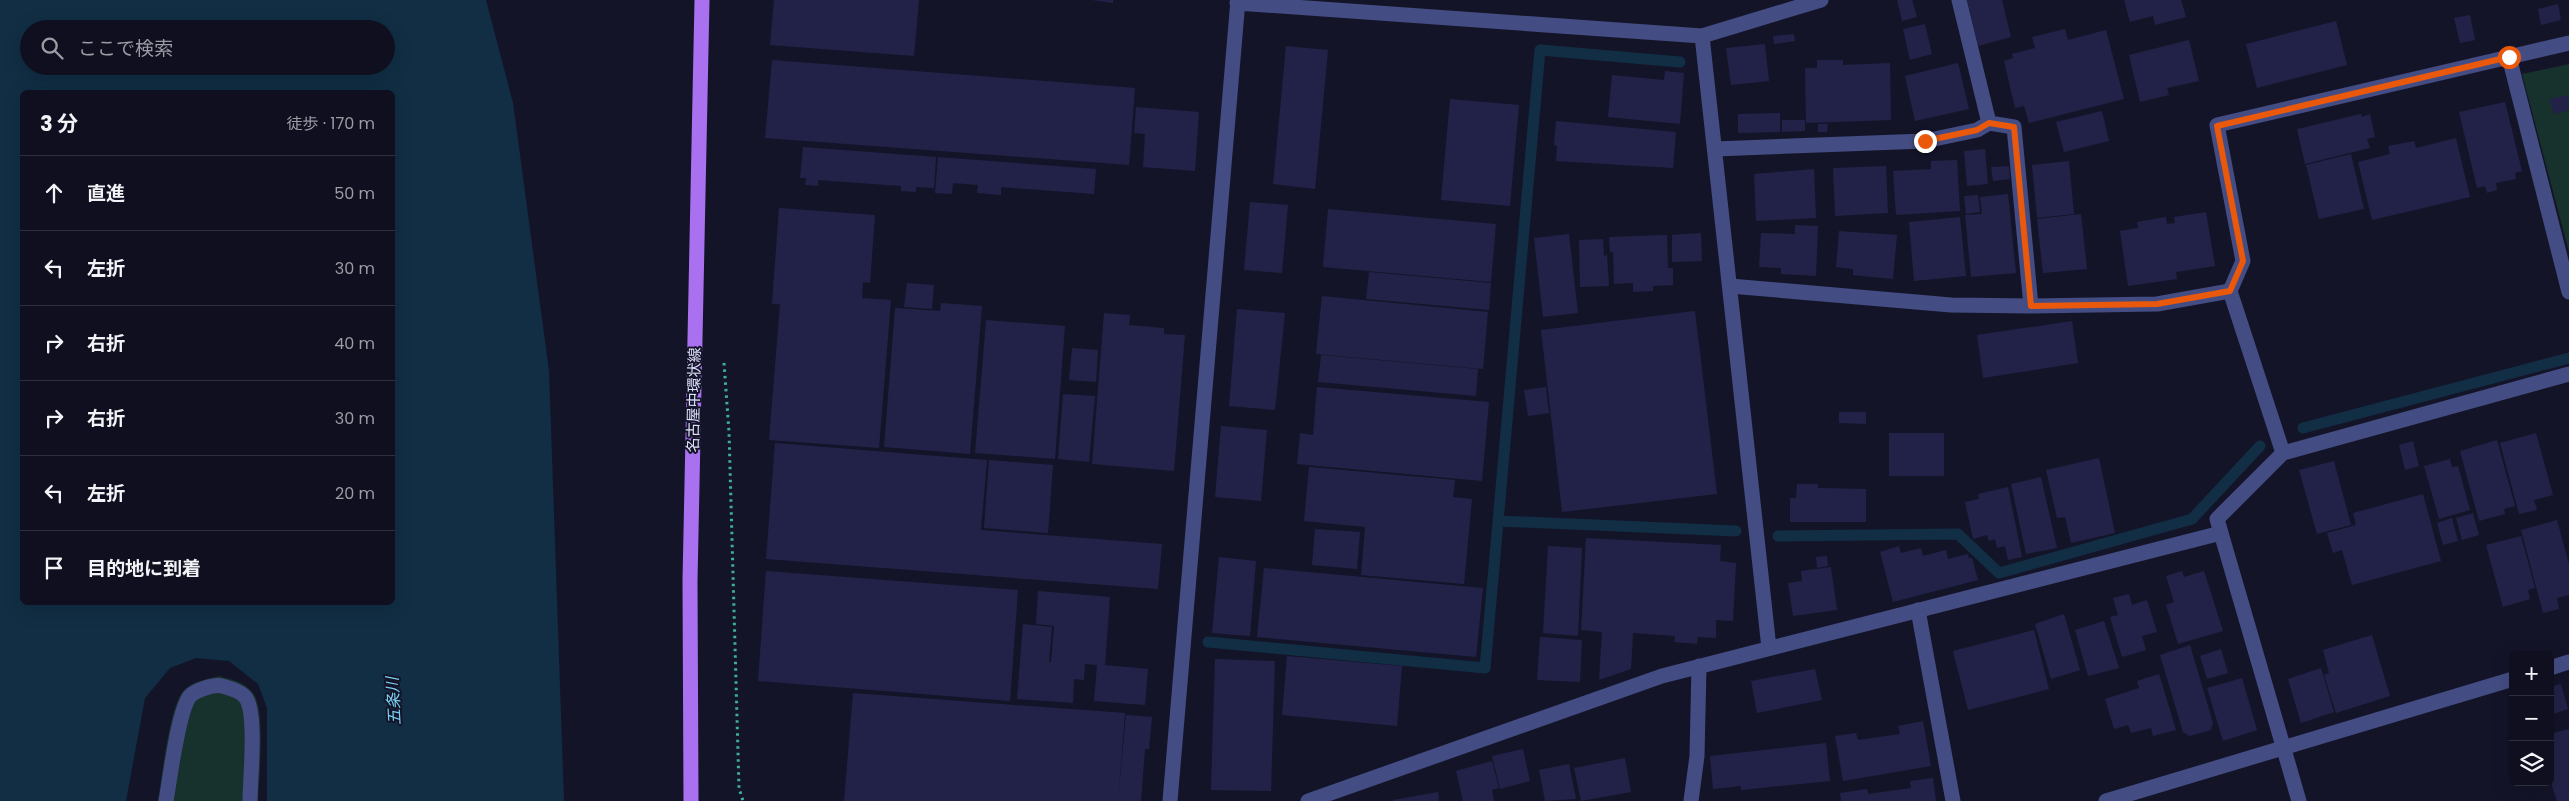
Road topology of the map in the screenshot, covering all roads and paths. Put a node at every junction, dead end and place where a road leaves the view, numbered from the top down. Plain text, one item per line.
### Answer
1 (702, 0) edge
2 (1821, 0) edge
3 (1958, 0) edge
4 (1237, 2) edge
5 (1702, 36) junction
6 (2569, 43) edge
7 (2509, 57) junction
8 (1989, 123) junction
9 (1715, 150) junction
10 (1730, 286) junction
11 (2230, 291) junction
12 (2569, 292) edge
13 (2031, 306) junction
14 (724, 359) dead end
15 (2569, 374) edge
16 (2284, 453) junction
17 (2222, 533) junction
18 (1918, 610) junction
19 (1769, 648) junction
20 (2569, 662) edge
21 (1699, 666) junction
22 (2554, 667) edge
23 (2509, 680) edge
24 (2283, 748) junction
25 (166, 801) edge
26 (250, 801) edge
27 (691, 801) edge
28 (743, 801) edge
29 (1170, 801) edge
30 (1308, 801) edge
31 (1691, 801) edge
32 (1953, 801) edge
33 (2106, 801) edge
34 (2299, 801) edge

1 - 27 main road, 名古屋中環状線
2 - 5 street
3 - 8 street
4 - 5 street
4 - 29 street
5 - 9 street
6 - 7 street
7 - 11 street
7 - 12 street
8 - 9 street
8 - 13 street
9 - 10 street
10 - 13 street
10 - 19 street
11 - 13 street
11 - 16 street
14 - 28 path
15 - 16 street
16 - 17 street
17 - 18 street
17 - 24 street
18 - 19 street
18 - 32 street
19 - 21 street
20 - 22 street
21 - 30 street
21 - 31 street
23 - 24 street
24 - 33 street
24 - 34 street
25 - 26 street

